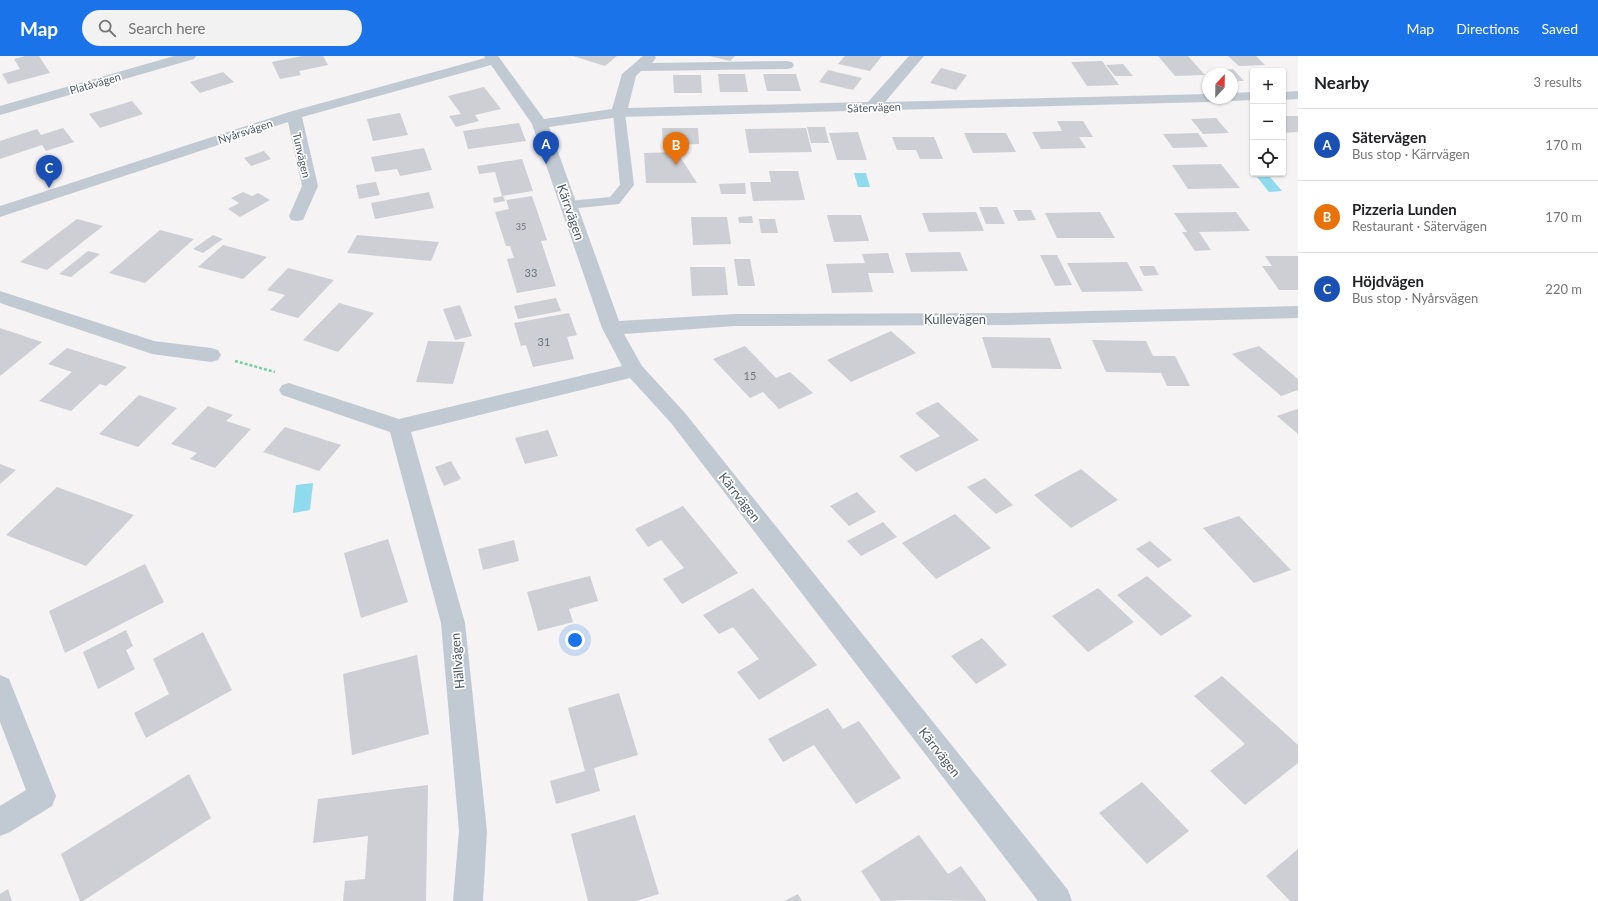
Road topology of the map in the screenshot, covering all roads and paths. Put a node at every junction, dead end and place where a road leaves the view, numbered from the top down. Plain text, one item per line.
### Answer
1 (190, 56) edge
2 (652, 56) edge
3 (917, 56) edge
4 (492, 58) edge
5 (787, 65) dead end
6 (638, 67) junction
7 (1298, 95) edge
8 (1250, 96) edge
9 (1286, 96) edge
10 (1238, 97) edge
11 (1202, 98) edge
12 (872, 107) junction
13 (0, 111) edge
14 (619, 113) junction
15 (294, 115) junction
16 (540, 124) junction
17 (569, 205) junction
18 (0, 212) edge
19 (297, 216) dead end
20 (0, 297) edge
21 (1294, 316) edge
22 (612, 328) junction
23 (211, 355) dead end
24 (634, 370) junction
25 (289, 390) dead end
26 (399, 427) junction
27 (0, 687) edge
28 (0, 822) edge
29 (468, 901) edge
30 (1057, 901) edge

1 - 13 street, Platåvägen
2 - 6 street
3 - 12 street
4 - 15 street, Nyårsvägen
4 - 16 street, Kärrvägen
5 - 6 street
6 - 14 street
7 - 9 street
8 - 10 street
11 - 12 street, Sätervägen
12 - 14 street, Sätervägen
14 - 16 street, Sätervägen
14 - 17 lane
15 - 18 street, Nyårsvägen
15 - 19 street, Tunvägen
16 - 17 street, Kärrvägen
17 - 22 street, Kärrvägen
20 - 23 street
21 - 22 street, Kullevägen
22 - 24 street, Kärrvägen
24 - 26 street
24 - 30 street, Kärrvägen
25 - 26 street
26 - 29 street, Hällvägen
27 - 28 street

